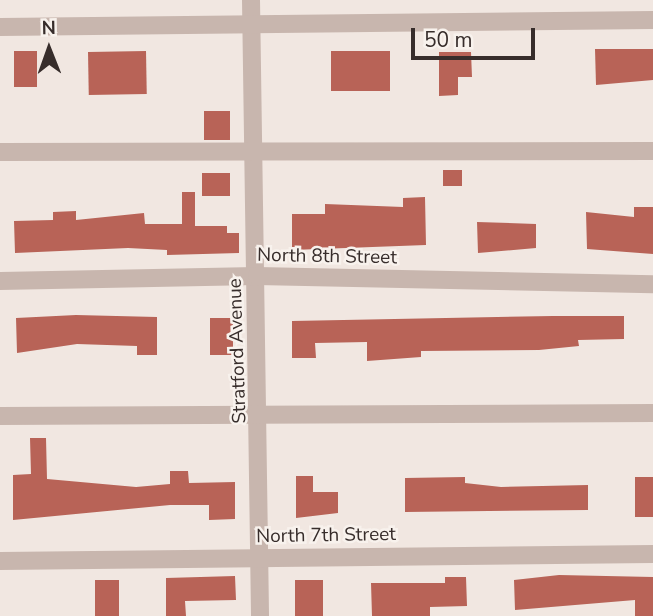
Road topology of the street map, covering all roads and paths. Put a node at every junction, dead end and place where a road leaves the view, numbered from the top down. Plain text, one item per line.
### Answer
1 (251, 0) edge
2 (653, 20) edge
3 (251, 24) junction
4 (0, 27) edge
5 (653, 151) edge
6 (0, 152) edge
7 (254, 152) junction
8 (257, 276) junction
9 (0, 281) edge
10 (653, 284) edge
11 (653, 413) edge
12 (261, 415) junction
13 (0, 416) edge
14 (653, 554) edge
15 (260, 558) junction
16 (0, 561) edge
17 (260, 616) edge

1 - 3 street, Stratford Avenue
2 - 3 street
3 - 4 street
3 - 7 street, Stratford Avenue
5 - 7 street
6 - 7 street
7 - 8 street, Stratford Avenue
8 - 9 street, North 8th Street
8 - 10 street, North 8th Street
8 - 12 street, Stratford Avenue
11 - 12 street
12 - 13 street
12 - 15 street, Stratford Avenue
14 - 15 street, North 7th Street
15 - 16 street, North 7th Street
15 - 17 street, Stratford Avenue

